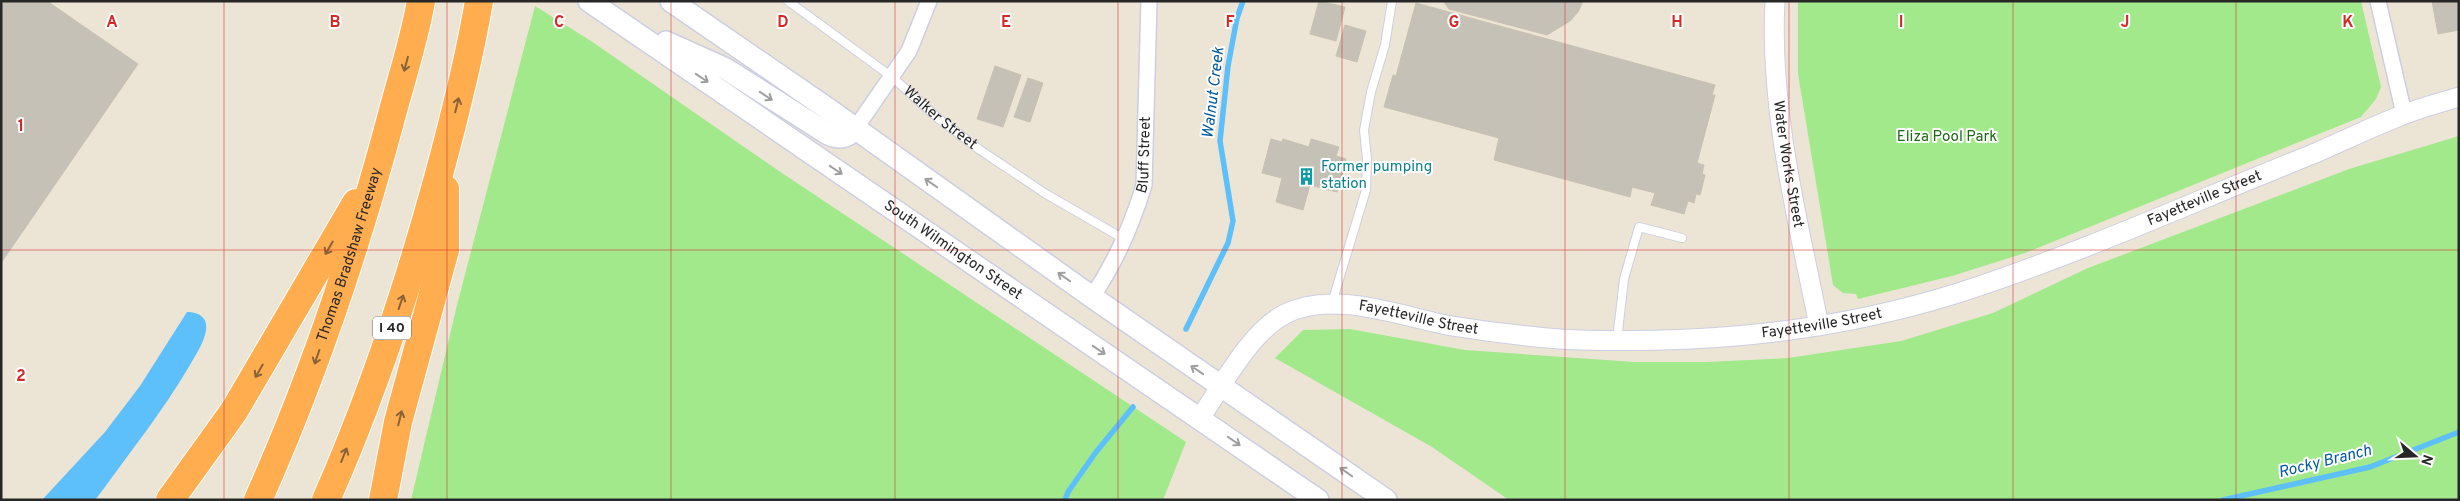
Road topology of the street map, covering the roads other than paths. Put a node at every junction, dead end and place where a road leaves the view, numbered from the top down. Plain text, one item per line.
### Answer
1 (479, 1) edge
2 (589, 1) edge
3 (671, 1) edge
4 (788, 1) edge
5 (929, 1) edge
6 (1149, 1) edge
7 (1392, 1) edge
8 (1775, 1) edge
9 (2378, 1) edge
10 (420, 9) edge
11 (614, 18) junction
12 (892, 77) junction
13 (2459, 97) edge
14 (2404, 114) junction
15 (855, 129) junction
16 (445, 152) junction
17 (380, 160) junction
18 (1682, 238) dead end
19 (1124, 239) junction
20 (1092, 297) junction
21 (1332, 303) junction
22 (1819, 326) junction
23 (1617, 340) junction
24 (1222, 386) junction
25 (1200, 418) junction
26 (170, 500) edge
27 (258, 500) edge
28 (326, 500) edge
29 (383, 500) edge
30 (1318, 500) edge
31 (1386, 500) edge

16 -> 1 highway, I 40
2 - 11 main road, South Wilmington Street
3 - 15 main road
4 - 12 lane
5 - 12 street, Walker Street
6 - 19 street, Bluff Street
7 - 21 lane
8 - 22 street, Water Works Street
9 - 14 street
10 -> 17 highway, Thomas Bradshaw Freeway
11 -> 15 main road
11 -> 25 main road, South Wilmington Street
12 - 15 street, Walker Street
12 - 19 lane, Walker Street
13 - 14 street, Fayetteville Street
14 - 22 street, Fayetteville Street
20 -> 15 main road
28 -> 16 highway, I 40
29 -> 16 highway
17 -> 26 highway
17 -> 27 highway, Thomas Bradshaw Freeway
18 - 23 lane
19 - 20 street, Bluff Street
24 -> 20 main road
21 - 23 street, Fayetteville Street
21 - 24 street, Fayetteville Street
22 - 23 street, Fayetteville Street
24 - 25 street, Fayetteville Street
31 -> 24 main road
25 -> 30 main road, South Wilmington Street

